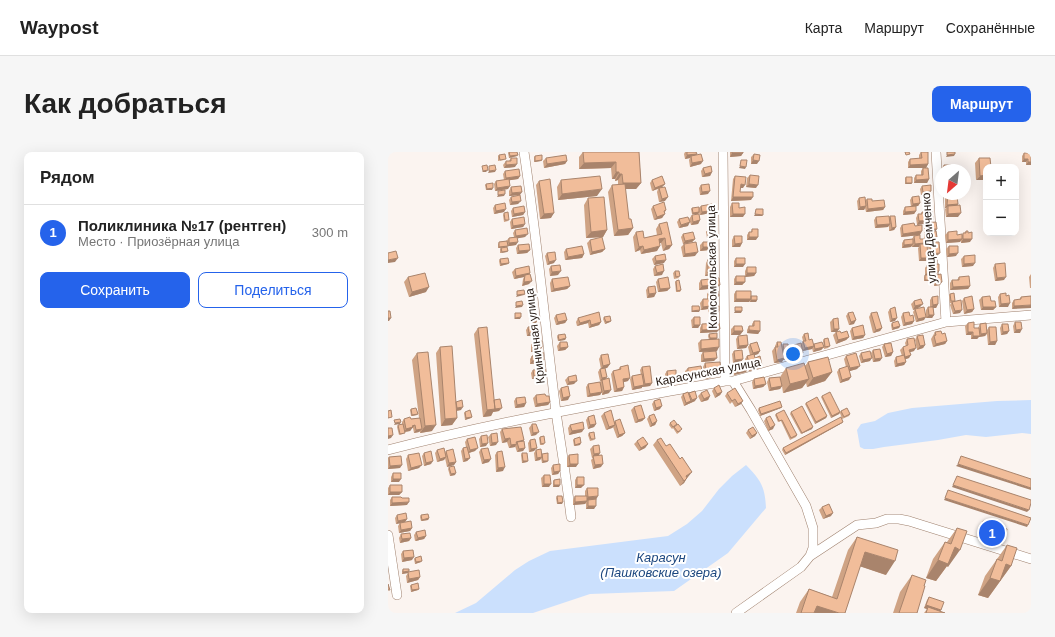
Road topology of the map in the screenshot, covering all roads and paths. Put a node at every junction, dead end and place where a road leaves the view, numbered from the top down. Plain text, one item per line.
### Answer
1 (524, 152) edge
2 (723, 152) edge
3 (936, 152) edge
4 (1031, 315) edge
5 (946, 322) junction
6 (729, 381) junction
7 (556, 413) junction
8 (388, 450) edge
9 (571, 517) dead end
10 (388, 536) edge
11 (810, 556) junction
12 (1031, 559) edge
13 (397, 595) dead end
14 (736, 613) edge

1 - 7 street, Криничная улица
2 - 6 street, Комсомольская улица
3 - 5 street, улица Демченко
4 - 5 street, Карасунская улица
5 - 6 street, Карасунская улица
6 - 7 street, Карасунская улица
6 - 11 street
7 - 8 street, Карасунская улица
7 - 9 street, Криничная улица
10 - 13 street
11 - 12 street
11 - 14 street

